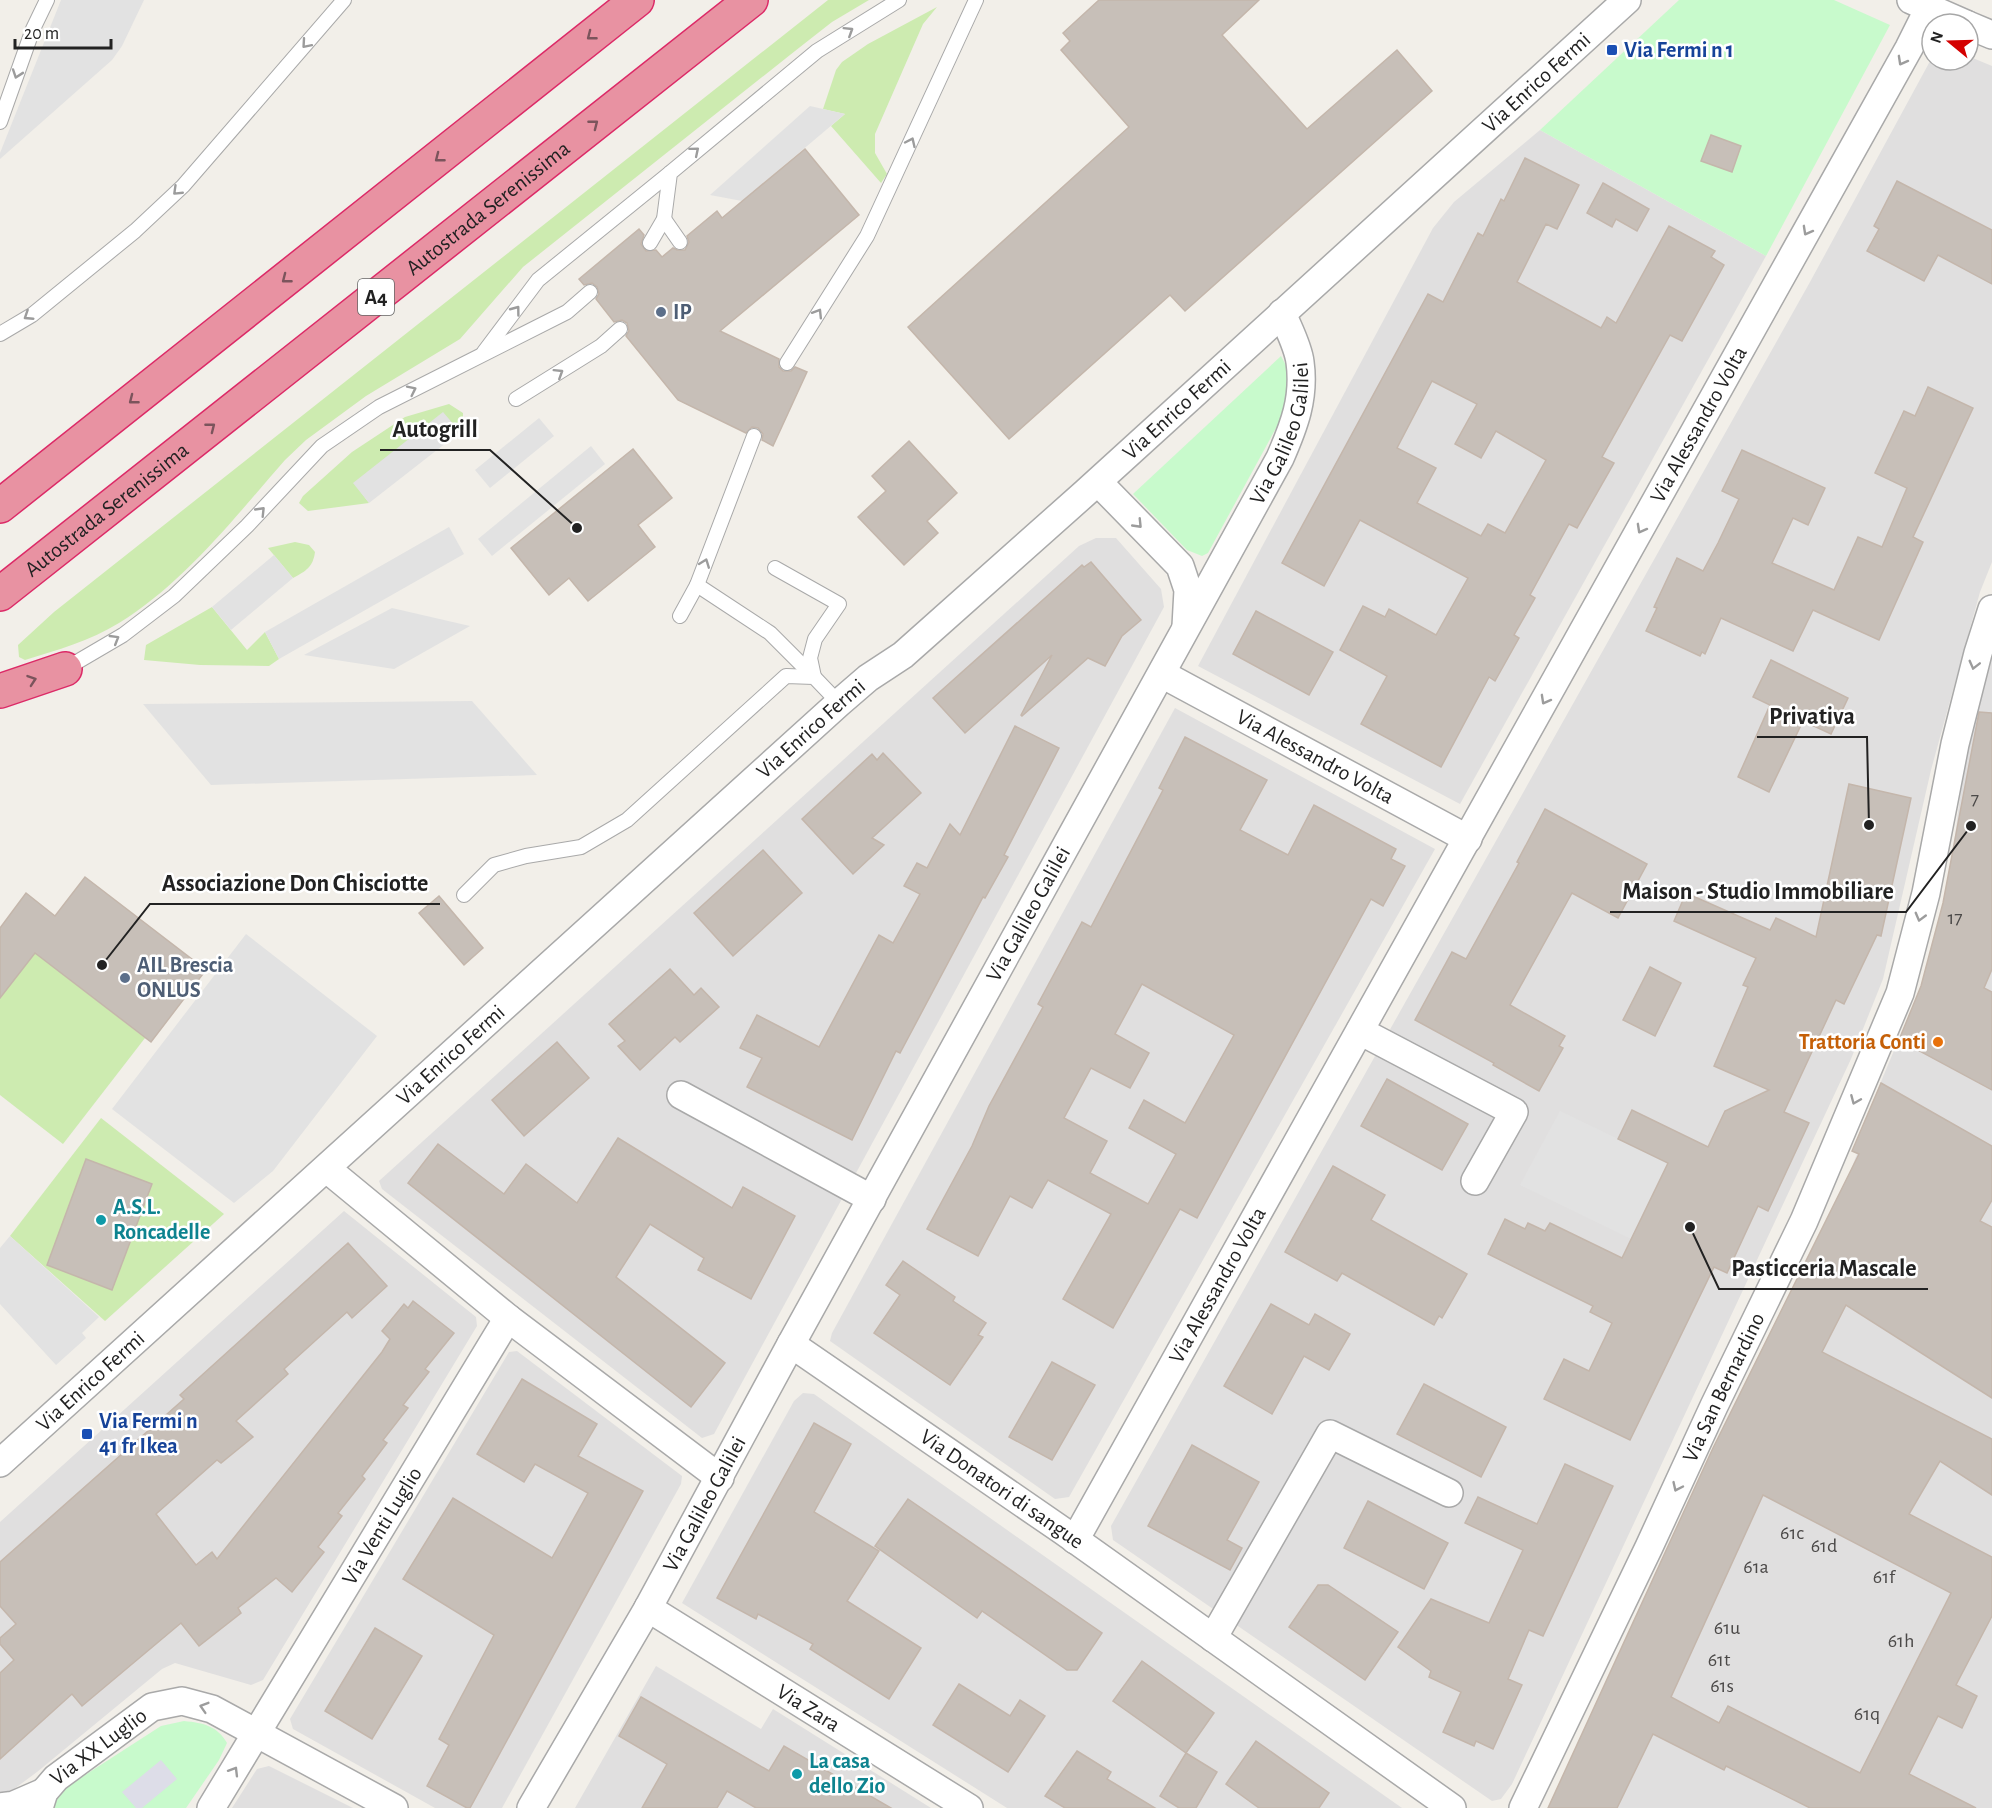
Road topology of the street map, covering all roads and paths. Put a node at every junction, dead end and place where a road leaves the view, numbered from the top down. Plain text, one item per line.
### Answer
1 (47, 0) edge
2 (344, 0) edge
3 (637, 0) edge
4 (751, 0) edge
5 (899, 0) edge
6 (976, 0) edge
7 (1627, 0) edge
8 (1920, 4) edge
9 (1939, 12) edge
10 (0, 122) edge
11 (670, 173) junction
12 (664, 219) junction
13 (680, 242) dead end
14 (650, 243) dead end
15 (590, 292) dead end
16 (1282, 313) junction
17 (620, 329) dead end
18 (0, 334) edge
19 (481, 356) junction
20 (787, 363) dead end
21 (516, 399) dead end
22 (754, 436) dead end
23 (1098, 482) junction
24 (0, 506) edge
25 (1230, 551) junction
26 (1180, 566) junction
27 (775, 568) dead end
28 (697, 585) junction
29 (0, 594) edge
30 (1992, 609) edge
31 (680, 616) dead end
32 (1186, 631) junction
33 (65, 669) joint
34 (1162, 674) junction
35 (814, 677) junction
36 (0, 691) edge
37 (838, 703) junction
38 (1468, 839) junction
39 (464, 895) dead end
40 (1360, 1031) junction
41 (681, 1095) dead end
42 (327, 1169) junction
43 (1475, 1181) dead end
44 (872, 1199) junction
45 (508, 1317) junction
46 (791, 1344) junction
47 (0, 1463) edge
48 (720, 1478) junction
49 (1449, 1493) dead end
50 (1075, 1540) junction
51 (648, 1608) junction
52 (1213, 1638) junction
53 (256, 1734) junction
54 (41, 1800) edge
55 (0, 1807) edge
56 (211, 1808) edge
57 (394, 1808) edge
58 (531, 1808) edge
59 (969, 1808) edge
60 (1452, 1808) edge
61 (1523, 1808) edge

1 -> 10 lane
2 -> 18 lane
3 -> 24 highway
29 -> 4 highway, Autostrada Serenissima / A4
11 -> 5 lane
20 -> 6 lane
7 - 16 street, Via Enrico Fermi
8 - 9 street
8 -> 38 street, Via Alessandro Volta
11 - 12 lane
19 -> 11 lane
12 - 13 lane
12 - 14 lane
15 - 19 lane
16 - 23 street, Via Enrico Fermi
16 - 25 street, Via Galileo Galilei
21 -> 17 lane
33 -> 19 lane
28 -> 22 lane
23 -> 26 street, Via Galileo Galilei
23 - 37 street, Via Enrico Fermi
25 - 26 street, Via Galileo Galilei
25 - 32 street, Via Galileo Galilei
26 - 32 street, Via Galileo Galilei
27 - 35 lane
28 - 31 lane
28 - 35 lane
30 -> 61 street, Via San Bernardino
32 - 34 street, Via Galileo Galilei
36 -> 33 highway
34 - 38 street, Via Alessandro Volta
34 - 44 street, Via Galileo Galilei
35 - 37 lane
35 - 39 lane
37 - 42 street, Via Enrico Fermi
38 - 40 street, Via Alessandro Volta
40 - 43 street
40 - 50 street, Via Alessandro Volta
41 - 44 street
42 - 45 street
42 - 47 street, Via Enrico Fermi
44 - 46 street, Via Galileo Galilei
45 - 48 street
45 - 53 street, Via Venti Luglio
46 - 48 street, Via Galileo Galilei
46 - 50 street, Via Donatori di sangue
48 - 51 street, Via Galileo Galilei
49 - 52 street
50 - 52 street, Via Donatori di sangue
51 - 58 street, Via Galileo Galilei
51 - 59 street, Via Zara
52 - 60 street, Via Donatori di sangue
53 -> 54 street, Via XX Luglio
56 -> 53 street
53 - 57 street, Via XX Luglio
54 - 55 street, Via XX Luglio

